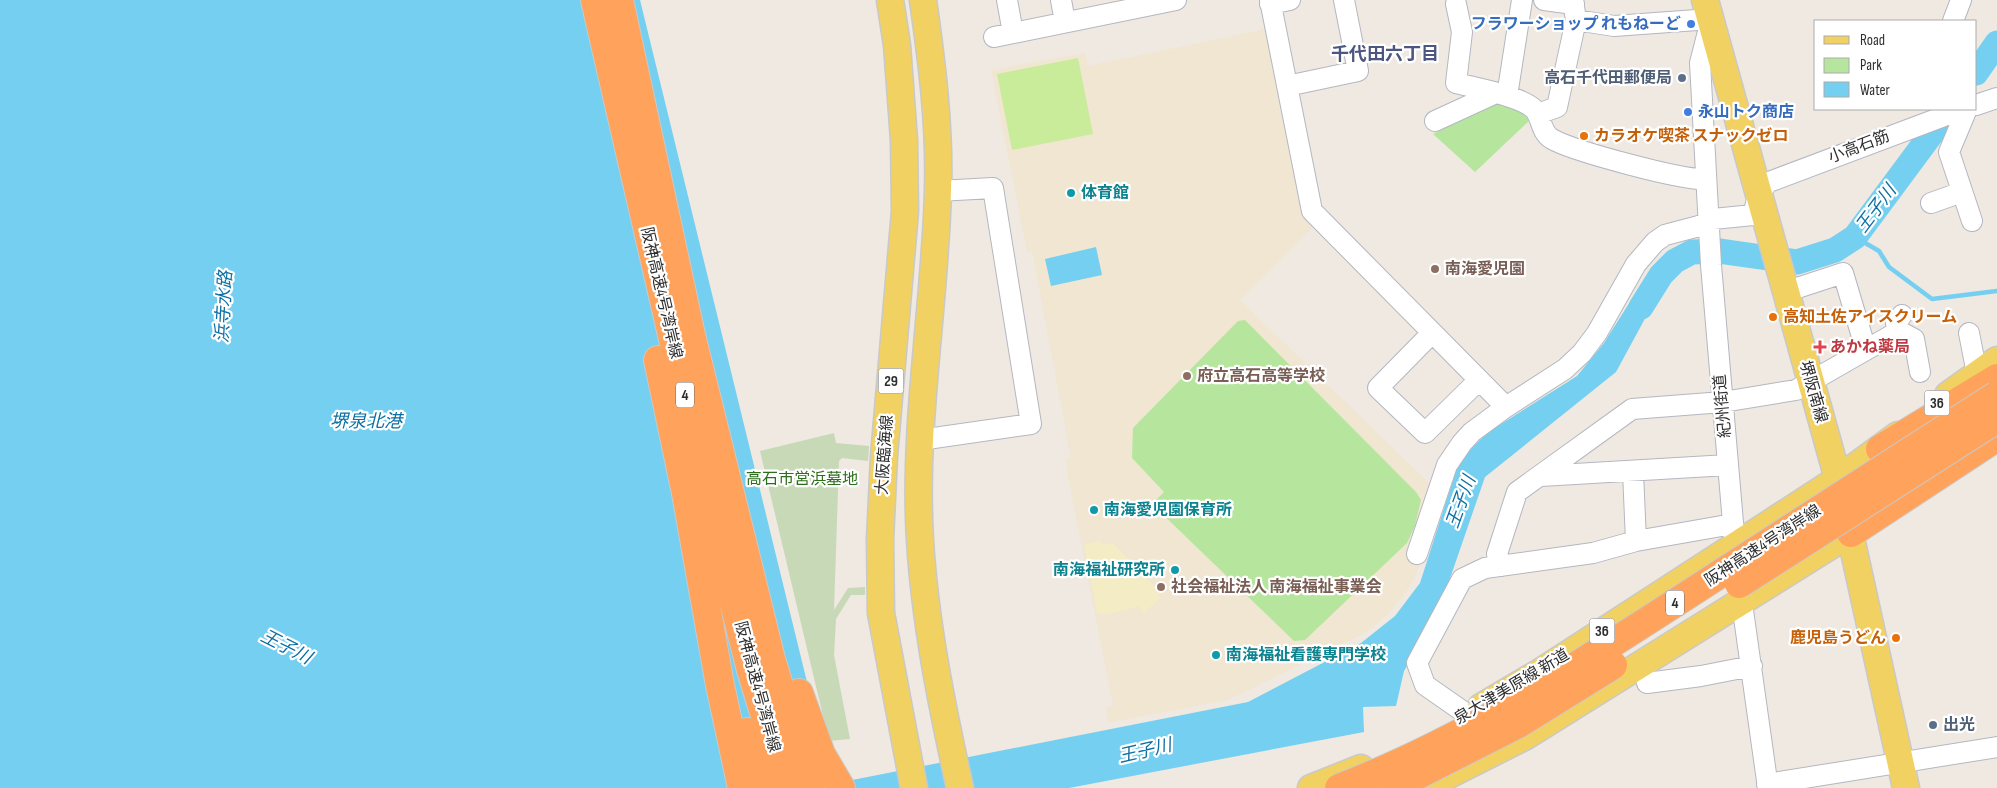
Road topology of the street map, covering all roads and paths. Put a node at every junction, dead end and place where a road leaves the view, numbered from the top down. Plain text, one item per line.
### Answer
1 (590, 0) edge
2 (595, 0) edge
3 (619, 0) edge
4 (890, 0) edge
5 (923, 0) edge
6 (1007, 0) edge
7 (1061, 0) edge
8 (1176, 0) edge
9 (1290, 0) edge
10 (1344, 0) edge
11 (1522, 0) edge
12 (1544, 0) edge
13 (1961, 0) edge
14 (1270, 2) edge
15 (1123, 4) edge
16 (1456, 4) dead end
17 (1574, 8) edge
18 (1708, 10) edge
19 (1953, 20) edge
20 (1065, 22) junction
21 (637, 77) junction
22 (1287, 86) junction
23 (1502, 94) junction
24 (1997, 98) edge
25 (1977, 104) edge
26 (1956, 110) edge
27 (1967, 110) edge
28 (1538, 114) junction
29 (1930, 114) edge
30 (1435, 121) dead end
31 (1706, 179) junction
32 (938, 191) junction
33 (1759, 192) junction
34 (1962, 192) junction
35 (1931, 203) dead end
36 (1972, 221) dead end
37 (1709, 229) junction
38 (1783, 284) junction
39 (1432, 333) junction
40 (1969, 333) dead end
41 (1866, 350) junction
42 (1990, 370) edge
43 (1920, 372) dead end
44 (1479, 380) junction
45 (1810, 382) junction
46 (1997, 395) edge
47 (1722, 402) junction
48 (1506, 407) junction
49 (1997, 418) edge
50 (1997, 437) edge
51 (920, 440) junction
52 (1880, 449) junction
53 (1997, 450) edge
54 (1728, 465) junction
55 (1633, 472) junction
56 (1541, 476) junction
57 (1838, 479) junction
58 (686, 492) junction
59 (1734, 534) junction
60 (1636, 541) junction
61 (1853, 544) junction
62 (1417, 554) dead end
63 (1501, 566) junction
64 (1742, 602) junction
65 (1752, 666) junction
66 (1647, 683) dead end
67 (1468, 715) junction
68 (793, 735) junction
69 (1997, 747) edge
70 (1900, 763) junction
71 (1768, 786) edge
72 (742, 788) edge
73 (764, 788) edge
74 (786, 788) edge
75 (810, 788) edge
76 (814, 788) edge
77 (841, 788) edge
78 (914, 788) edge
79 (960, 788) edge
80 (1311, 788) edge
81 (1339, 788) edge
82 (1392, 788) edge
83 (1423, 788) edge
84 (1906, 788) edge

1 - 58 highway
2 - 74 highway, 阪神高速4号湾岸線 / 4
3 - 21 highway, 阪神高速4号湾岸線 / 4
4 - 78 main road, 大阪臨海線 / 29
5 - 32 main road, 大阪臨海線 / 29
6 - 20 street
7 - 20 street
8 - 15 street
9 - 14 street
10 - 22 street
11 - 23 street
12 - 17 street
13 - 19 street
14 - 22 street
15 - 20 street
16 - 23 street
17 - 18 street
17 - 28 street
18 - 31 street, 紀州街道
18 - 33 main road, 堺阪南線
21 - 68 highway, 阪神高速4号湾岸線 / 4
21 - 77 highway
22 - 39 street
23 - 28 street
23 - 30 street
24 - 25 street
26 - 29 street, 小高石筋
27 - 34 street
28 - 31 street
29 - 33 street, 小高石筋
31 - 37 street, 紀州街道
32 - 51 main road, 大阪臨海線 / 29
32 - 51 street
33 - 37 street
33 - 38 main road, 堺阪南線
34 - 35 street
34 - 36 street
37 - 47 street, 紀州街道
37 - 48 street
38 - 41 street
38 - 45 main road, 堺阪南線
39 - 44 street
39 - 44 street
40 - 42 street
41 - 43 street
41 - 45 street
42 - 52 main road, 泉大津美原線 新道 / 36
42 - 52 highway
44 - 48 street
45 - 47 street
45 - 57 main road, 堺阪南線
46 - 81 highway, 阪神高速4号湾岸線 / 4, bridge
47 - 54 street, 紀州街道
47 - 56 street
48 - 62 street
49 - 82 highway, 阪神高速4号湾岸線 / 4, bridge
50 - 61 highway
51 - 79 main road, 大阪臨海線 / 29
52 - 57 main road, 泉大津美原線 新道 / 36
53 - 61 main road
54 - 55 street
54 - 59 street, 紀州街道
55 - 56 street
55 - 60 street
56 - 63 street
57 - 59 main road, 泉大津美原線 新道 / 36
57 - 61 main road, 堺阪南線
58 - 72 highway
58 - 73 highway
59 - 60 street
59 - 64 street, 紀州街道
59 - 67 main road, 泉大津美原線 新道 / 36
60 - 63 street
61 - 64 main road
61 - 70 main road, 堺阪南線
63 - 67 street
64 - 65 street, 紀州街道
64 - 83 main road
65 - 66 street
65 - 71 street, 紀州街道
67 - 80 main road, 泉大津美原線 新道 / 36
68 - 75 highway, 阪神高速4号湾岸線 / 4
68 - 76 highway
69 - 70 street
70 - 71 street
70 - 84 main road, 堺阪南線

